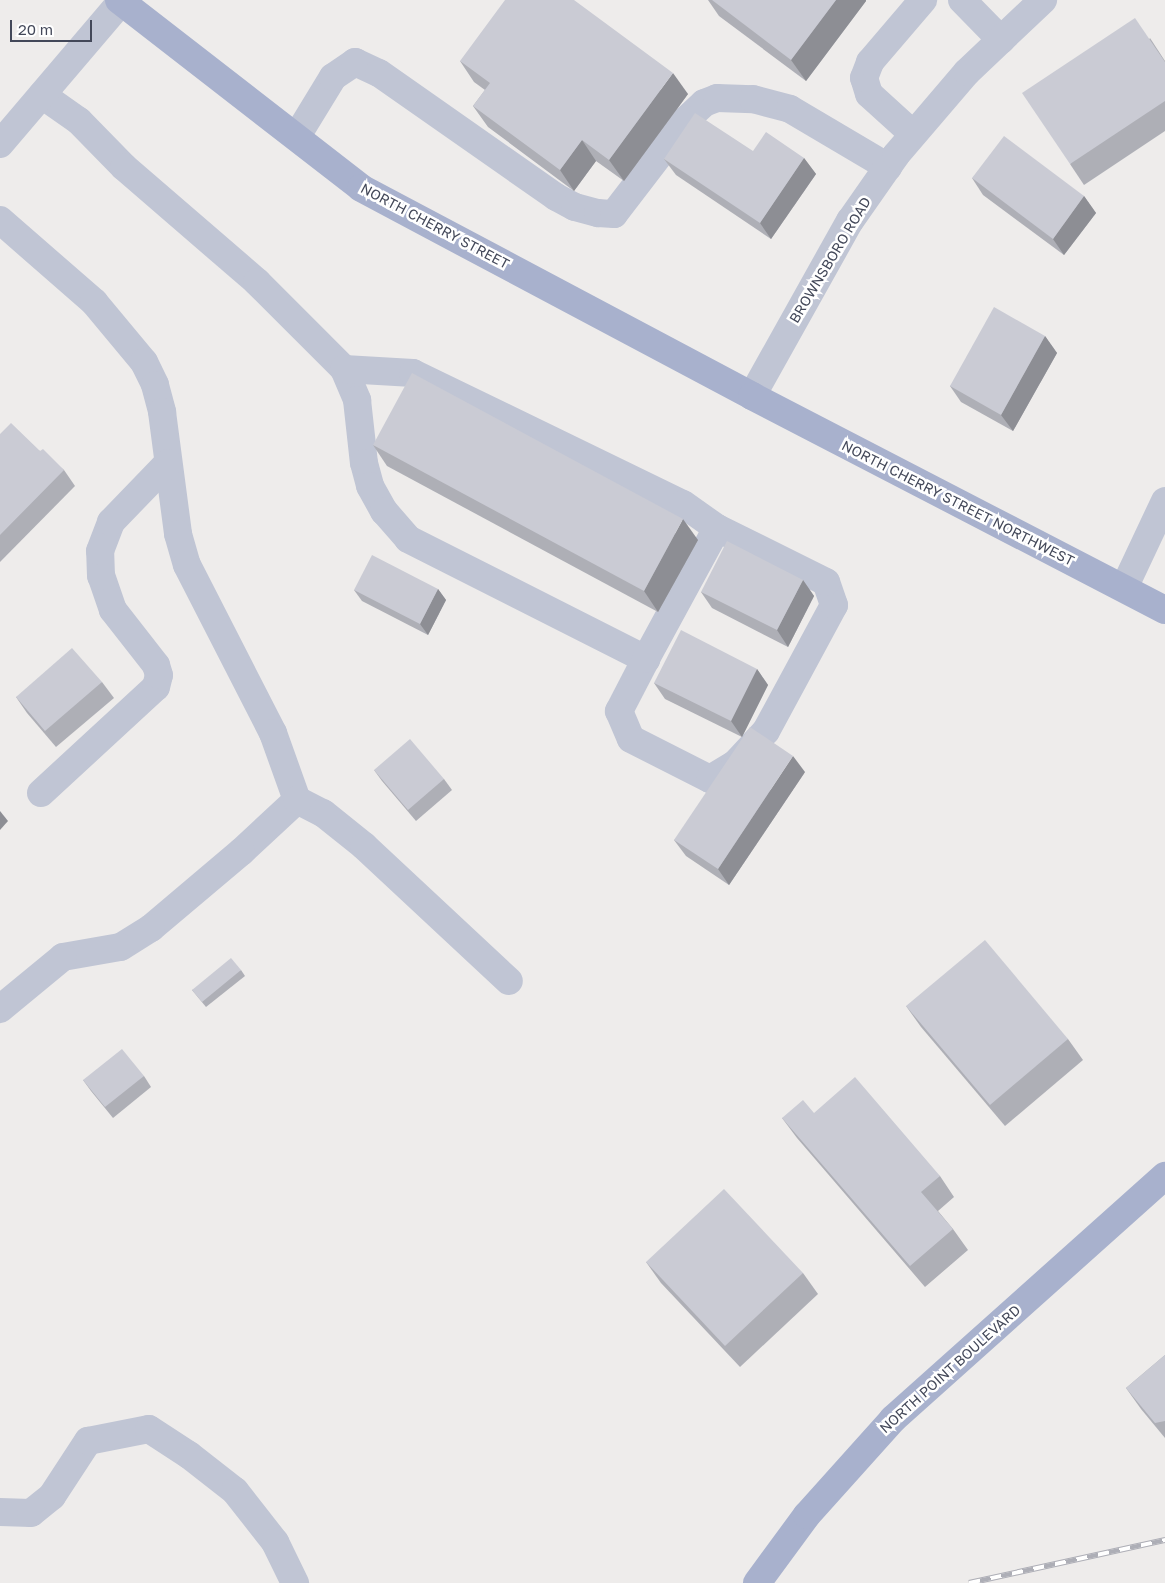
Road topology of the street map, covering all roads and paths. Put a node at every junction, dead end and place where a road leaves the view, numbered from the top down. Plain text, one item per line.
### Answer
1 (922, 0) edge
2 (962, 0) edge
3 (1043, 0) edge
4 (120, 1) edge
5 (1002, 40) junction
6 (42, 95) junction
7 (913, 134) junction
8 (297, 136) junction
9 (0, 144) edge
10 (888, 167) junction
11 (0, 220) edge
12 (344, 369) junction
13 (752, 396) junction
14 (168, 463) junction
15 (1165, 501) edge
16 (717, 528) junction
17 (1124, 588) junction
18 (1165, 610) edge
19 (646, 659) junction
20 (40, 793) dead end
21 (297, 800) junction
22 (509, 981) dead end
23 (0, 1009) edge
24 (1165, 1176) edge
25 (0, 1512) edge
26 (295, 1583) edge
27 (757, 1583) edge

1 - 7 street
2 - 5 street
3 - 5 street, BROWNSBORO ROAD
4 - 6 street
4 - 8 main road, NORTH CHERRY STREET
5 - 7 street, BROWNSBORO ROAD
6 - 9 street
6 - 12 street
7 - 10 street, BROWNSBORO ROAD
8 - 10 street
8 - 13 main road, NORTH CHERRY STREET
10 - 13 street, BROWNSBORO ROAD
11 - 14 street
12 - 16 street
12 - 19 street
13 - 17 main road, NORTH CHERRY STREET NORTHWEST
14 - 20 street
14 - 21 street
15 - 17 street
16 - 19 street
16 - 19 street
17 - 18 main road, NORTH CHERRY STREET NORTHWEST
21 - 22 street
21 - 23 street
24 - 27 main road, NORTH POINT BOULEVARD
25 - 26 street

